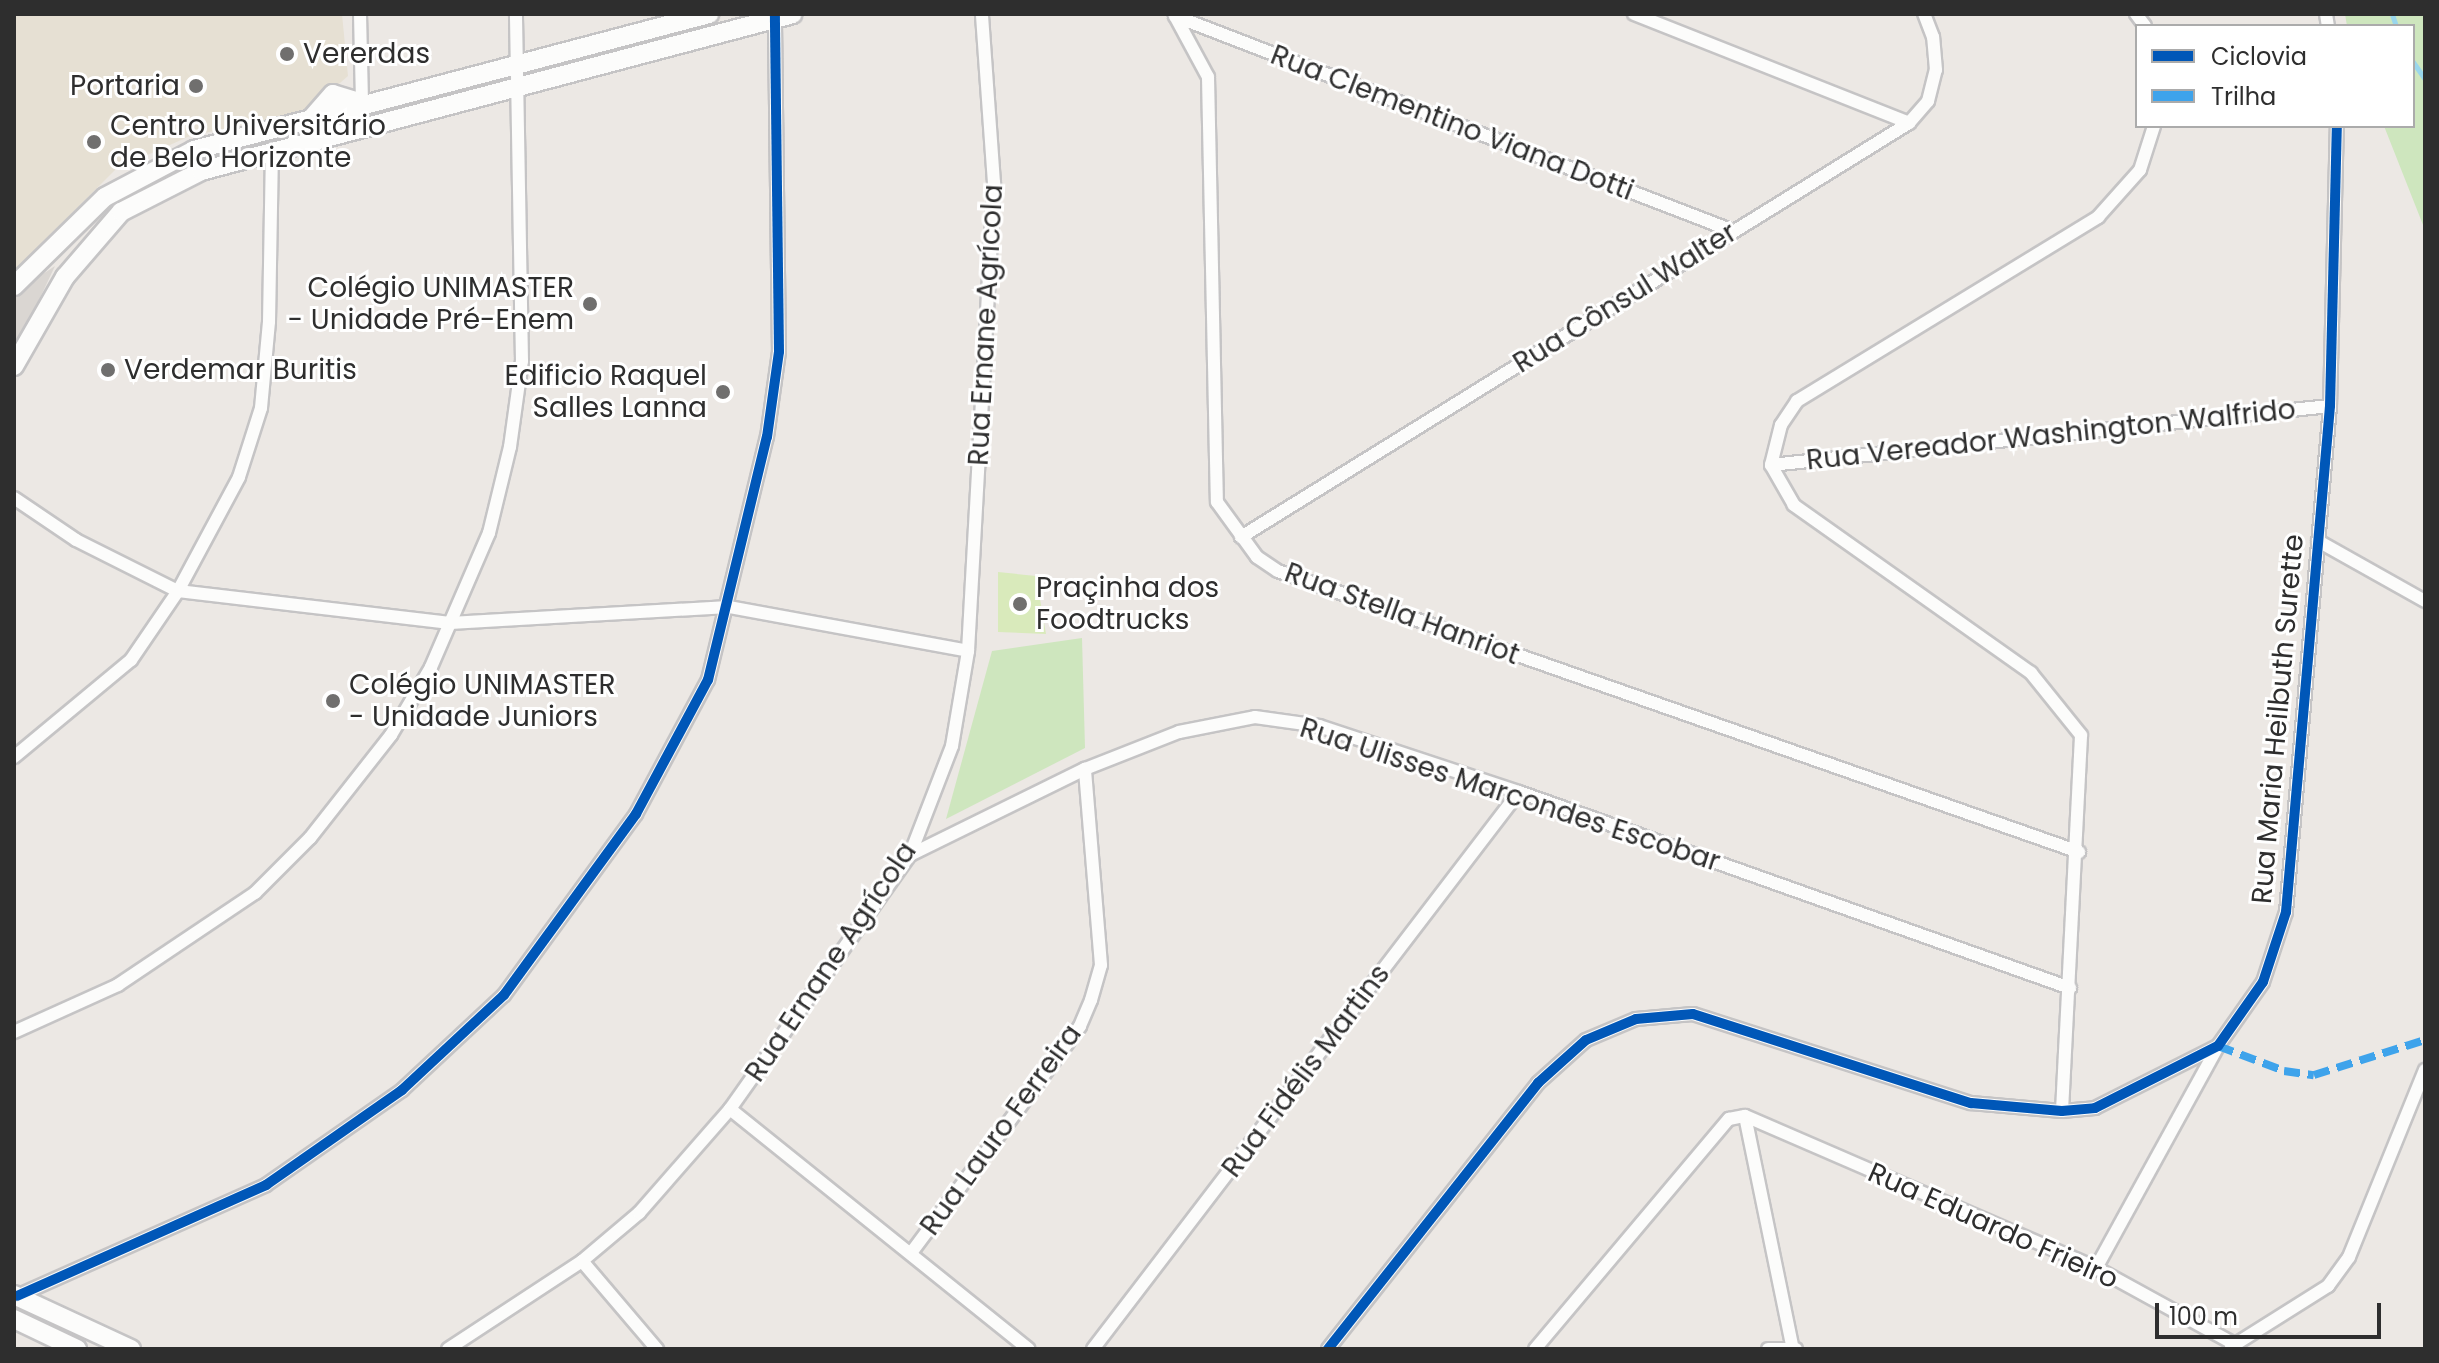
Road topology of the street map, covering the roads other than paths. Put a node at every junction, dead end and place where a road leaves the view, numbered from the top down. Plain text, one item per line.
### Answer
1 (360, 14) edge
2 (516, 14) edge
3 (709, 14) edge
4 (982, 14) edge
5 (1634, 14) edge
6 (1924, 14) edge
7 (1174, 15) edge
8 (781, 16) edge
9 (516, 65) junction
10 (516, 89) junction
11 (362, 103) junction
12 (1909, 123) junction
13 (2153, 128) edge
14 (2337, 128) edge
15 (334, 133) junction
16 (272, 153) junction
17 (1733, 231) junction
18 (14, 286) edge
19 (14, 366) edge
20 (2330, 406) junction
21 (1771, 465) junction
22 (14, 498) edge
23 (1241, 537) junction
24 (2318, 541) junction
25 (178, 591) junction
26 (2425, 601) edge
27 (729, 607) junction
28 (450, 623) junction
29 (968, 651) junction
30 (14, 757) edge
31 (1085, 769) junction
32 (1519, 792) junction
33 (2079, 852) junction
34 (910, 855) junction
35 (2070, 988) junction
36 (14, 1032) edge
37 (2218, 1046) junction
38 (2425, 1070) edge
39 (730, 1109) junction
40 (2062, 1111) junction
41 (1745, 1116) junction
42 (911, 1253) junction
43 (582, 1261) junction
44 (2096, 1268) junction
45 (16, 1295) edge
46 (14, 1319) edge
47 (2232, 1347) edge
48 (77, 1349) edge
49 (131, 1349) edge
50 (448, 1349) edge
51 (657, 1349) edge
52 (1029, 1349) edge
53 (1093, 1349) edge
54 (1328, 1349) edge
55 (1535, 1349) edge
56 (1768, 1349) edge
57 (1794, 1349) edge

1 - 11 street
2 - 9 street
3 - 9 main road
4 - 29 street, Rua Ernane Agrícola
5 - 12 street
6 - 12 street, Rua Cônsul Walter
7 - 17 street, Rua Clementino Viana Dotti
7 - 23 street, Rua Stella Hanriot
8 - 10 main road
8 - 27 street
9 - 10 street
9 - 11 main road
10 - 15 main road
10 - 28 street
11 - 15 main road
11 - 18 main road
12 - 17 street, Rua Cônsul Walter
13 - 21 street
14 - 20 street, Rua Maria Heilbuth Surette
15 - 16 main road
16 - 19 main road
16 - 25 street
17 - 23 street, Rua Cônsul Walter
20 - 21 street, Rua Vereador Washington Walfrido
20 - 24 street, Rua Maria Heilbuth Surette
21 - 33 street
22 - 25 street
23 - 33 street, Rua Stella Hanriot
24 - 26 street
24 - 37 street, Rua Maria Heilbuth Surette
25 - 28 street
25 - 30 street
27 - 28 street
27 - 29 street
27 - 45 street
28 - 36 street
29 - 34 street, Rua Ernane Agrícola
31 - 32 street, Rua Ulisses Marcondes Escobar
31 - 34 street, Rua Ulisses Marcondes Escobar
31 - 42 street, Rua Lauro Ferreira
32 - 35 street, Rua Ulisses Marcondes Escobar
32 - 53 street, Rua Fidélis Martins
33 - 35 street
34 - 39 street, Rua Ernane Agrícola
35 - 40 street
37 - 40 street, Rua Maria Heilbuth Surette
37 - 44 street
38 - 47 street
39 - 42 street
39 - 43 street, Rua Ernane Agrícola
40 - 54 street, Rua Maria Heilbuth Surette
41 - 44 street, Rua Eduardo Frieiro
41 - 55 street
41 - 57 street
42 - 52 street
43 - 50 street, Rua Ernane Agrícola
43 - 51 street
44 - 47 street, Rua Eduardo Frieiro
45 - 49 main road
46 - 48 main road
56 - 57 street

